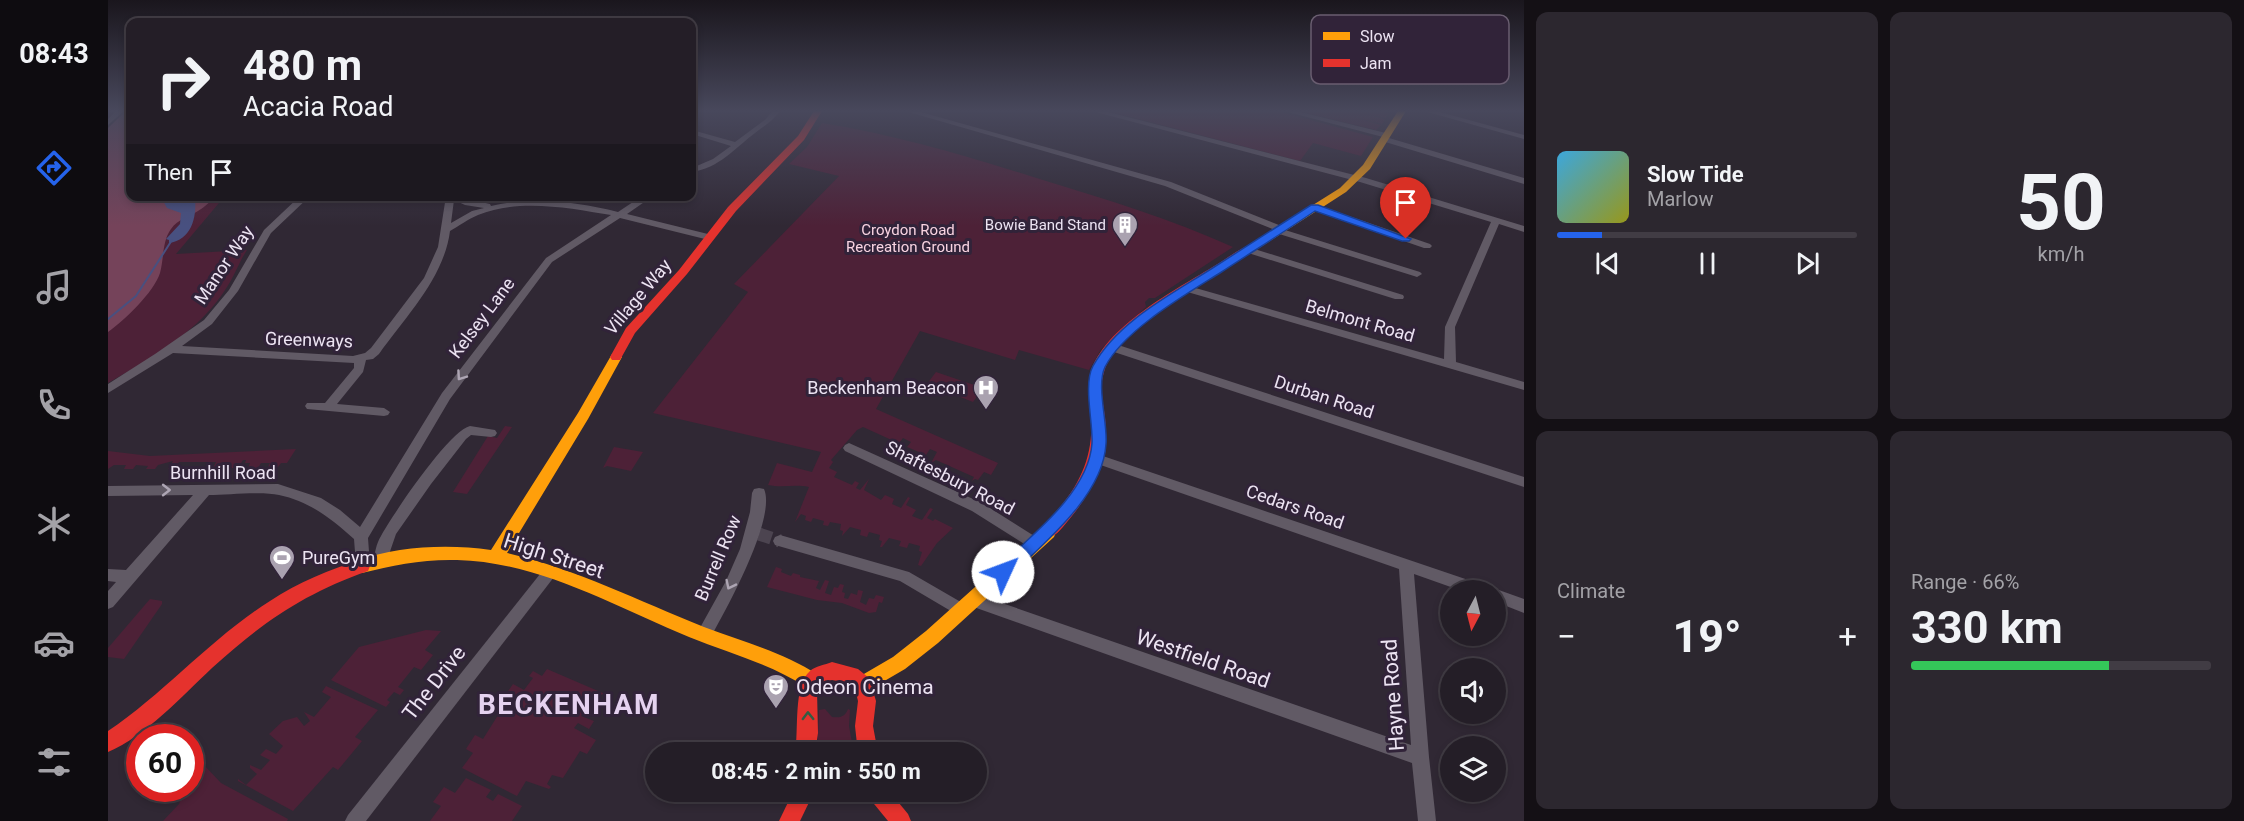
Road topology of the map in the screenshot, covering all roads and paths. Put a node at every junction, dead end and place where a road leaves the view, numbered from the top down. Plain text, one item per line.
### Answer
1 (732, 149) edge
2 (790, 149) edge
3 (1045, 149) edge
4 (1242, 149) edge
5 (1379, 149) edge
6 (1422, 149) edge
7 (696, 170) edge
8 (1356, 179) junction
9 (1524, 181) edge
10 (301, 201) edge
11 (450, 201) edge
12 (463, 201) edge
13 (642, 201) edge
14 (494, 207) junction
15 (1314, 207) junction
16 (622, 214) junction
17 (1496, 222) junction
18 (447, 229) junction
19 (1524, 229) edge
20 (1280, 230) junction
21 (710, 237) junction
22 (1427, 246) dead end
23 (1248, 250) junction
24 (1417, 274) dead end
25 (1188, 289) junction
26 (1399, 297) dead end
27 (1112, 347) junction
28 (171, 349) junction
29 (361, 359) junction
30 (1450, 364) junction
31 (1524, 386) edge
32 (108, 389) edge
33 (311, 406) dead end
34 (328, 407) junction
35 (384, 412) dead end
36 (491, 433) dead end
37 (849, 448) dead end
38 (1097, 459) junction
39 (1524, 482) edge
40 (205, 490) junction
41 (108, 491) edge
42 (759, 493) dead end
43 (361, 537) junction
44 (780, 541) tunnel mouth
45 (1034, 543) junction
46 (495, 558) junction
47 (380, 561) junction
48 (363, 565) junction
49 (1406, 566) junction
50 (549, 573) junction
51 (108, 575) edge
52 (129, 577) junction
53 (1448, 580) edge
54 (1506, 600) edge
55 (108, 602) edge
56 (967, 605) junction
57 (1524, 606) edge
58 (704, 635) junction
59 (812, 681) junction
60 (863, 684) junction
61 (108, 742) edge
62 (806, 742) edge
63 (866, 742) edge
64 (1420, 757) junction
65 (799, 802) edge
66 (886, 802) edge
67 (354, 821) edge
68 (789, 821) edge
69 (902, 821) edge
70 (1427, 821) edge

1 - 7 street
2 - 21 main road, Village Way
3 - 20 street
4 - 8 street
5 - 8 main road
6 - 9 street
8 - 15 main road
8 - 17 street
10 - 28 street, Manor Way
11 - 18 street, Greenways
12 - 14 street
13 - 16 street, Kelsey Lane
14 - 16 street
14 - 18 street
15 - 20 main road
15 - 22 street
16 - 21 street
16 -> 43 street, Kelsey Lane
17 - 19 street
17 - 30 street
18 - 29 street, Greenways
20 - 23 main road
20 - 24 street
21 - 46 main road, Village Way
23 - 25 main road
23 - 26 street
25 - 27 main road
25 - 30 street, Belmont Road
27 - 38 main road
27 - 39 street, Durban Road
28 - 29 street, Greenways
28 - 32 street, Manor Way
29 - 34 street
30 - 31 street, Belmont Road
33 - 34 street
34 - 35 street
36 - 47 street
37 - 45 street, Shaftesbury Road
38 - 45 main road
38 - 49 street, Cedars Road
41 -> 40 street, Burnhill Road
40 - 43 street, Burnhill Road
40 - 52 street
42 -> 58 street, Burrell Row
43 - 48 street
44 - 56 street, Westfield Road
45 - 56 main road
46 - 47 main road, High Street
46 - 50 main road, High Street
47 - 48 main road, High Street
48 - 61 main road, High Street
49 - 53 street, Cedars Road
49 - 64 street, Hayne Road
50 - 58 main road, High Street
50 - 67 street, The Drive
51 - 52 street
52 - 55 street
54 - 57 street
56 - 60 main road
56 - 64 street, Westfield Road
58 - 59 main road, High Street
59 - 60 main road
62 -> 59 main road
60 - 63 main road
64 - 70 street, Hayne Road
65 - 68 main road
66 - 69 main road

